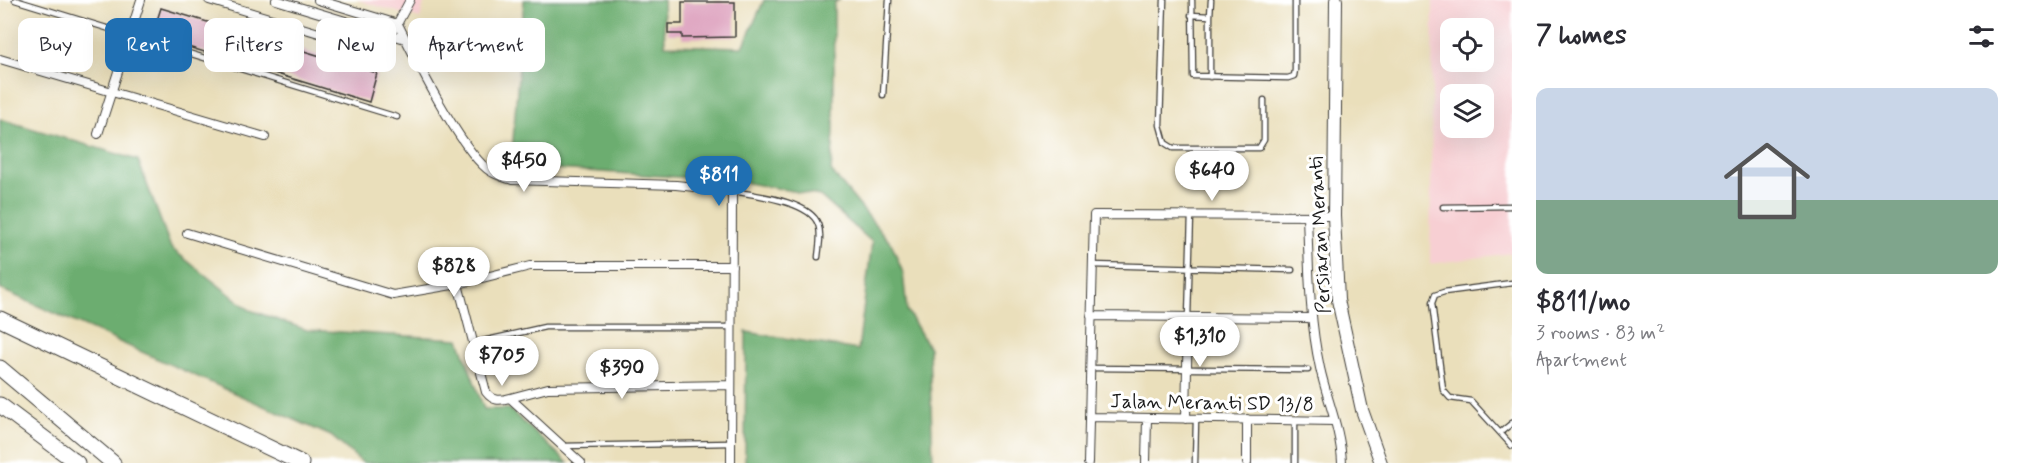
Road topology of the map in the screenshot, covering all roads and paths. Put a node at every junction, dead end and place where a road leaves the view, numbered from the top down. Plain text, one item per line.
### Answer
1 (15, 0) edge
2 (141, 0) edge
3 (209, 0) edge
4 (276, 0) edge
5 (318, 0) edge
6 (889, 0) edge
7 (1164, 0) edge
8 (1192, 0) edge
9 (1211, 0) edge
10 (1295, 0) edge
11 (1336, 0) edge
12 (406, 2) edge
13 (1191, 15) junction
14 (1210, 16) junction
15 (135, 18) edge
16 (339, 18) edge
17 (398, 24) junction
18 (105, 27) edge
19 (396, 27) edge
20 (316, 32) edge
21 (396, 36) edge
22 (405, 40) junction
23 (192, 53) edge
24 (0, 59) edge
25 (118, 72) edge
26 (1210, 77) junction
27 (111, 92) junction
28 (883, 95) dead end
29 (1264, 100) dead end
30 (397, 117) dead end
31 (98, 134) dead end
32 (265, 137) dead end
33 (732, 191) junction
34 (1512, 206) edge
35 (1443, 207) dead end
36 (1191, 215) junction
37 (1307, 216) junction
38 (1334, 216) junction
39 (187, 233) dead end
40 (818, 257) dead end
41 (1092, 265) junction
42 (732, 266) junction
43 (1190, 266) junction
44 (1292, 270) dead end
45 (1512, 283) edge
46 (458, 284) junction
47 (1091, 316) junction
48 (1188, 317) junction
49 (1311, 318) junction
50 (0, 319) edge
51 (732, 327) junction
52 (474, 343) junction
53 (1187, 367) junction
54 (0, 368) edge
55 (1090, 368) junction
56 (1308, 370) dead end
57 (732, 385) junction
58 (510, 398) junction
59 (0, 405) edge
60 (1089, 417) junction
61 (1147, 418) junction
62 (1186, 418) junction
63 (1196, 419) junction
64 (1247, 419) junction
65 (1295, 420) junction
66 (22, 421) junction
67 (1334, 421) junction
68 (1512, 423) edge
69 (1501, 432) junction
70 (731, 443) junction
71 (560, 446) junction
72 (1512, 446) edge
73 (62, 463) edge
74 (77, 463) edge
75 (113, 463) edge
76 (301, 463) edge
77 (581, 463) edge
78 (731, 463) edge
79 (1088, 463) edge
80 (1146, 463) edge
81 (1195, 463) edge
82 (1247, 463) edge
83 (1295, 463) edge
84 (1342, 463) edge
85 (1381, 463) edge

1 - 18 lane
2 - 15 street
3 - 20 street
4 - 16 street
5 - 17 street
6 - 28 lane
7 - 29 lane
8 - 13 lane
9 - 14 lane
10 - 26 lane
11 - 38 street, Persiaran Meranti
12 - 17 street
13 - 14 lane
13 - 26 lane
14 - 26 lane
17 - 19 street
17 - 22 street
21 - 22 street
22 - 33 street
23 - 30 lane
24 - 27 street
25 - 27 street
27 - 31 street
27 - 32 street
33 - 40 lane
33 - 42 street
34 - 35 lane
36 - 37 street
36 - 41 street
36 - 43 lane
37 - 38 street
37 - 49 street
38 - 85 street, Persiaran Meranti
39 - 46 street
41 - 43 lane
41 - 47 street
42 - 46 street
42 - 51 street
43 - 44 lane
43 - 48 lane
45 - 69 lane
46 - 52 street
47 - 48 street
47 - 55 street
48 - 49 street
48 - 53 street
49 - 67 street
50 - 76 highway
51 - 52 lane
51 - 57 street
52 - 58 street
53 - 55 lane
53 - 56 lane
53 - 62 street
54 - 75 highway
55 - 60 street
57 - 58 street
57 - 70 street
58 - 71 street
59 - 66 highway
60 - 61 street, Jalan Meranti SD 13/8
60 - 79 street
61 - 62 street, Jalan Meranti SD 13/8
61 - 80 street
62 - 63 street, Jalan Meranti SD 13/8
63 - 64 street, Jalan Meranti SD 13/8
63 - 81 lane
64 - 65 street, Jalan Meranti SD 13/8
64 - 82 street
65 - 67 street, Jalan Meranti SD 13/8
65 - 83 lane
66 - 73 highway
66 - 74 highway
67 - 84 street
68 - 69 lane
69 - 72 lane
70 - 71 lane
70 - 78 street
71 - 77 street

